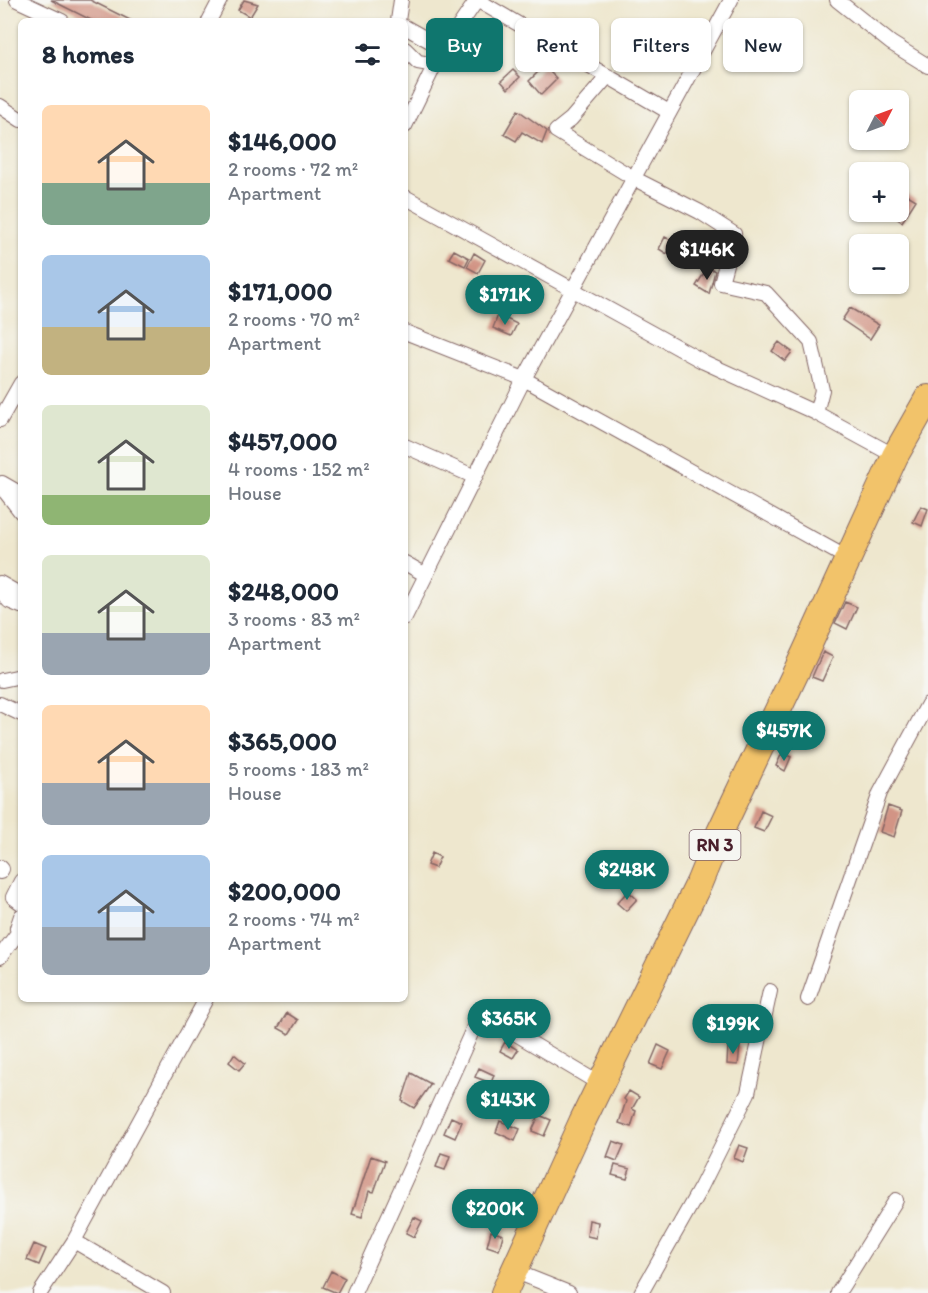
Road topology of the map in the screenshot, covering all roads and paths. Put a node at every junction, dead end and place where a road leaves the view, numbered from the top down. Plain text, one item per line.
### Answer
1 (17, 0) edge
2 (220, 0) edge
3 (401, 0) edge
4 (477, 0) edge
5 (731, 0) edge
6 (837, 0) edge
7 (56, 18) edge
8 (211, 18) edge
9 (398, 18) edge
10 (465, 18) edge
11 (408, 29) edge
12 (426, 39) edge
13 (408, 52) edge
14 (426, 63) edge
15 (928, 66) edge
16 (432, 72) edge
17 (608, 76) junction
18 (0, 106) edge
19 (669, 112) junction
20 (18, 118) edge
21 (408, 120) edge
22 (634, 179) junction
23 (408, 199) edge
24 (574, 290) junction
25 (408, 333) edge
26 (524, 379) junction
27 (18, 388) edge
28 (928, 398) edge
29 (816, 413) junction
30 (1, 416) edge
31 (408, 447) edge
32 (895, 456) junction
33 (473, 476) junction
34 (0, 484) edge
35 (18, 493) edge
36 (18, 508) edge
37 (849, 559) junction
38 (408, 565) edge
39 (426, 575) junction
40 (0, 583) edge
41 (0, 590) edge
42 (18, 593) edge
43 (18, 605) edge
44 (408, 611) edge
45 (18, 677) edge
46 (2, 680) dead end
47 (0, 704) edge
48 (928, 704) edge
49 (18, 713) edge
50 (18, 933) edge
51 (0, 957) edge
52 (770, 991) dead end
53 (808, 999) dead end
54 (204, 1002) edge
55 (600, 1083) junction
56 (896, 1200) dead end
57 (74, 1241) junction
58 (509, 1282) edge
59 (40, 1293) edge
60 (163, 1293) edge
61 (354, 1293) edge
62 (569, 1293) edge
63 (641, 1293) edge
64 (838, 1293) edge

1 - 7 street
2 - 8 street
3 - 9 street
4 - 10 street
4 - 17 street
5 - 19 street
6 - 15 street
11 - 12 street
13 - 14 street
16 - 21 street
17 - 19 street
17 - 22 street
18 - 20 street
19 - 22 street
22 - 24 street
22 - 29 street
23 - 24 street
24 - 26 street
24 - 29 street
25 - 26 street
26 - 33 street
26 - 37 street
27 - 30 street
28 - 32 highway, RN 3
29 - 32 street
31 - 33 street
32 - 37 highway, RN 3
33 - 39 street
34 - 35 street
34 - 36 street
37 - 55 highway, RN 3
38 - 39 street
39 - 44 street
40 - 42 street
41 - 43 street
45 - 46 street
47 - 49 street
48 - 53 street
50 - 51 street
52 - 63 street
54 - 57 street
55 - 58 highway, RN 3
55 - 61 street
56 - 64 street
57 - 59 street
57 - 60 street
58 - 62 street

